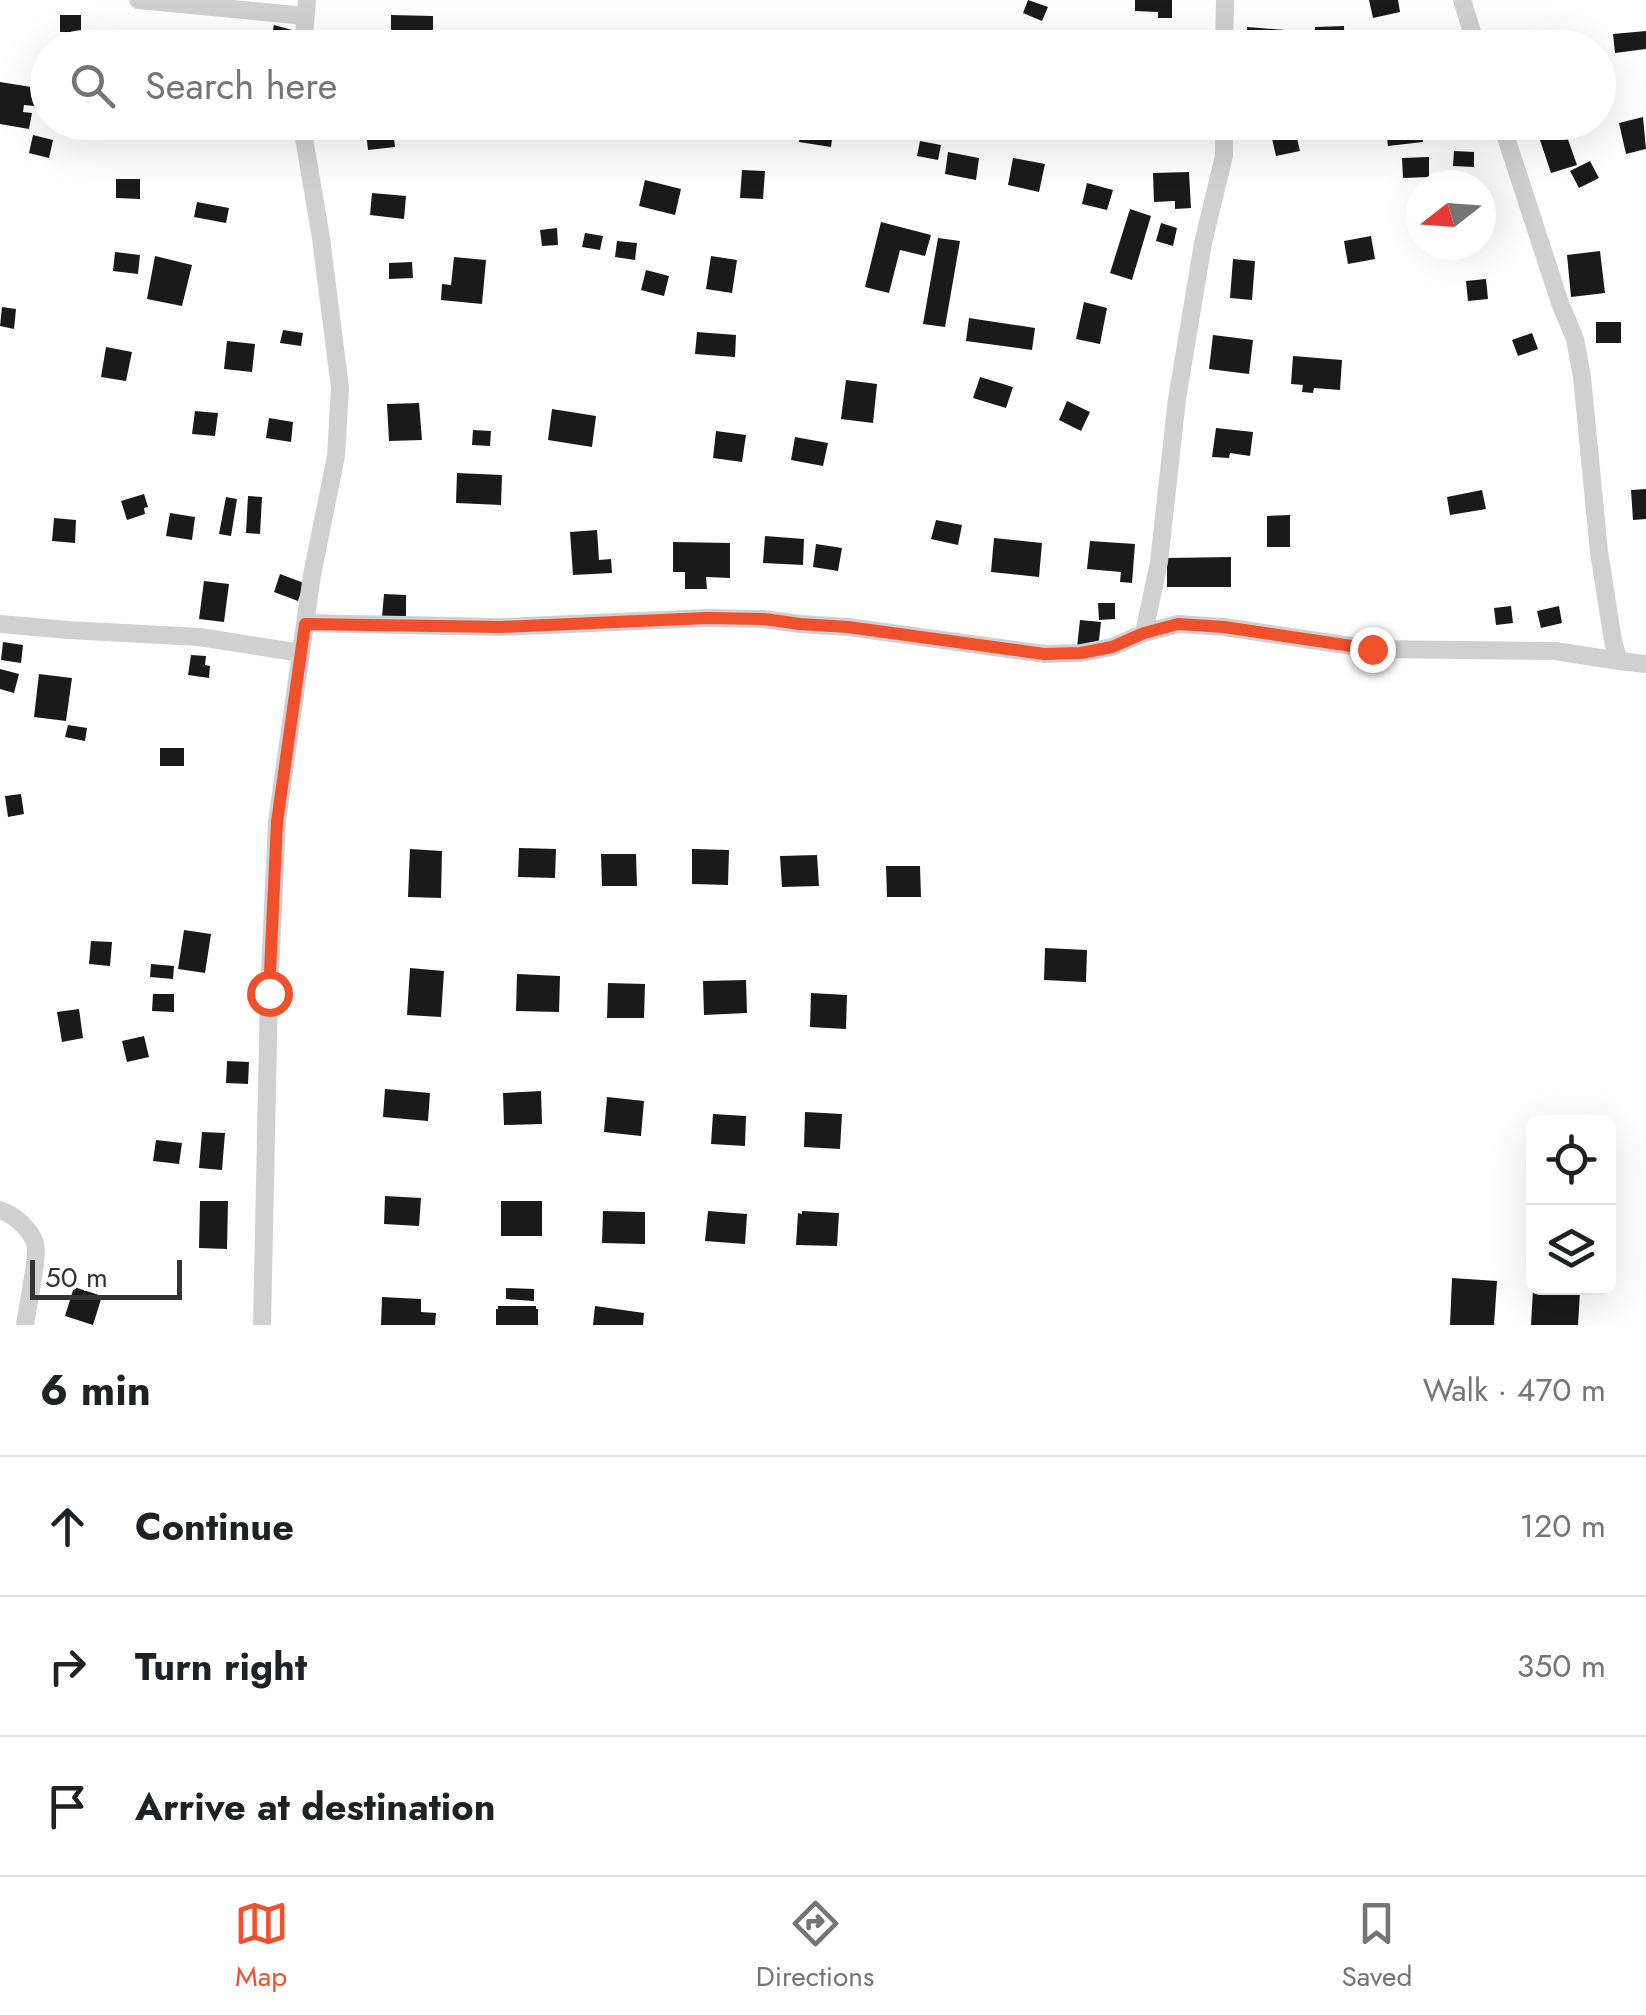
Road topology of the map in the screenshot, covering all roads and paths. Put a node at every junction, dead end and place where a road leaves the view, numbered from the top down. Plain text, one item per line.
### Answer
1 (138, 0) edge
2 (1225, 0) edge
3 (1462, 0) edge
4 (306, 8) edge
5 (1224, 30) edge
6 (1471, 30) edge
7 (304, 140) edge
8 (1224, 140) edge
9 (1507, 140) edge
10 (0, 624) edge
11 (305, 624) junction
12 (1144, 633) junction
13 (301, 653) junction
14 (1619, 660) junction
15 (1646, 664) edge
16 (0, 1210) edge
17 (24, 1325) edge
18 (262, 1325) edge

1 - 4 street
2 - 5 street
3 - 6 street
7 - 11 street
8 - 12 street
9 - 14 street
10 - 13 street
11 - 12 street
11 - 13 street
12 - 14 street
13 - 18 street
14 - 15 street
16 - 17 street

